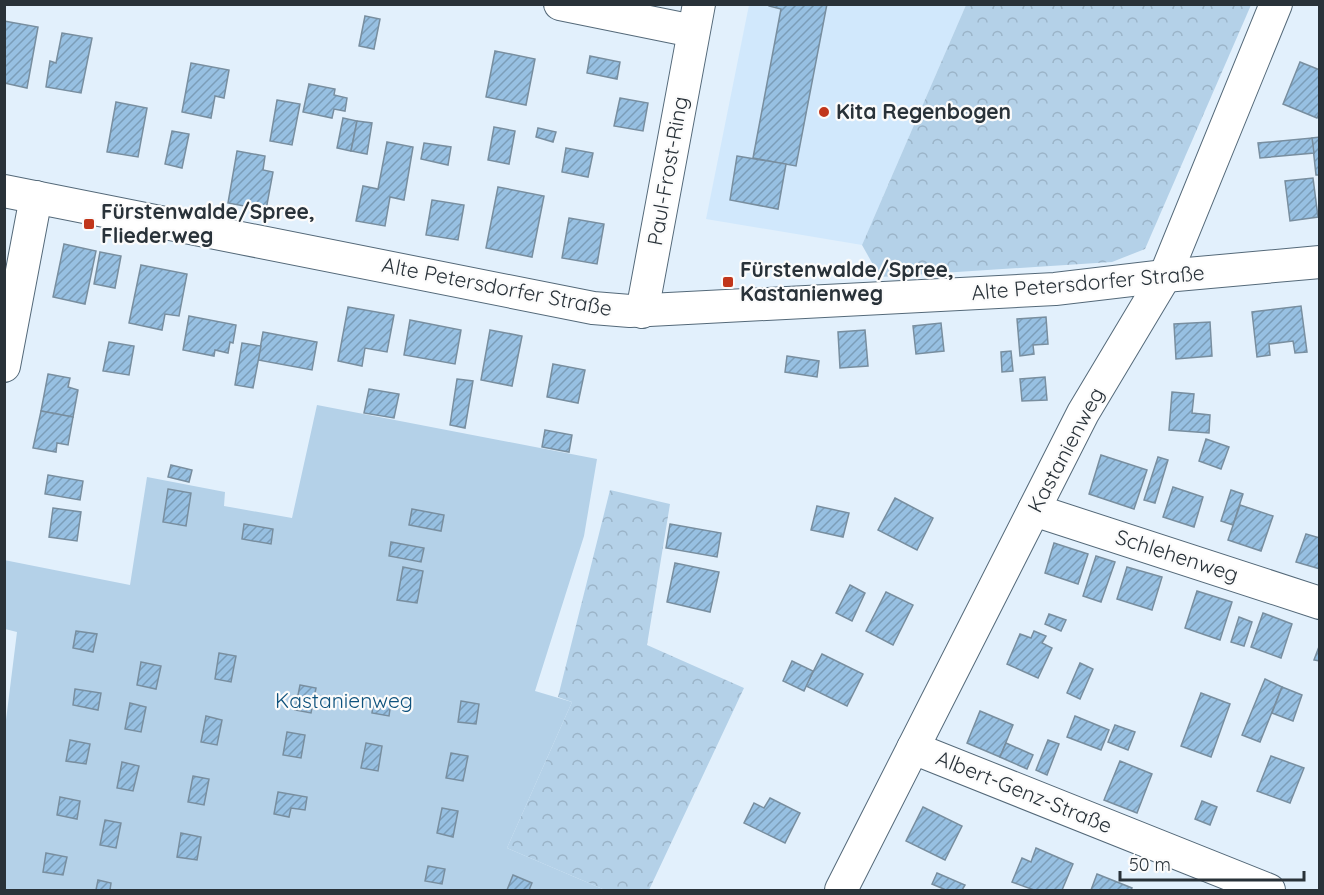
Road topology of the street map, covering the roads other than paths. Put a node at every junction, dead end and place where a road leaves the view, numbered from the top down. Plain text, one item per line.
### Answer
1 (560, 4) edge
2 (1276, 4) edge
3 (696, 17) edge
4 (4, 191) edge
5 (36, 197) junction
6 (1320, 262) edge
7 (1165, 276) junction
8 (642, 312) junction
9 (4, 366) edge
10 (1034, 510) junction
11 (1320, 603) edge
12 (913, 748) junction
13 (841, 891) edge
14 (1269, 891) edge

1 - 3 street, Paul-Frost-Ring
2 - 7 street, Kastanienweg
3 - 8 street, Paul-Frost-Ring
4 - 5 street, Alte Petersdorfer Straße
5 - 8 street, Alte Petersdorfer Straße
5 - 9 street
6 - 7 street, Alte Petersdorfer Straße
7 - 8 street, Alte Petersdorfer Straße
7 - 10 street, Kastanienweg
10 - 11 street, Schlehenweg
10 - 12 street, Kastanienweg
12 - 13 street, Kastanienweg
12 - 14 street, Albert-Genz-Straße

